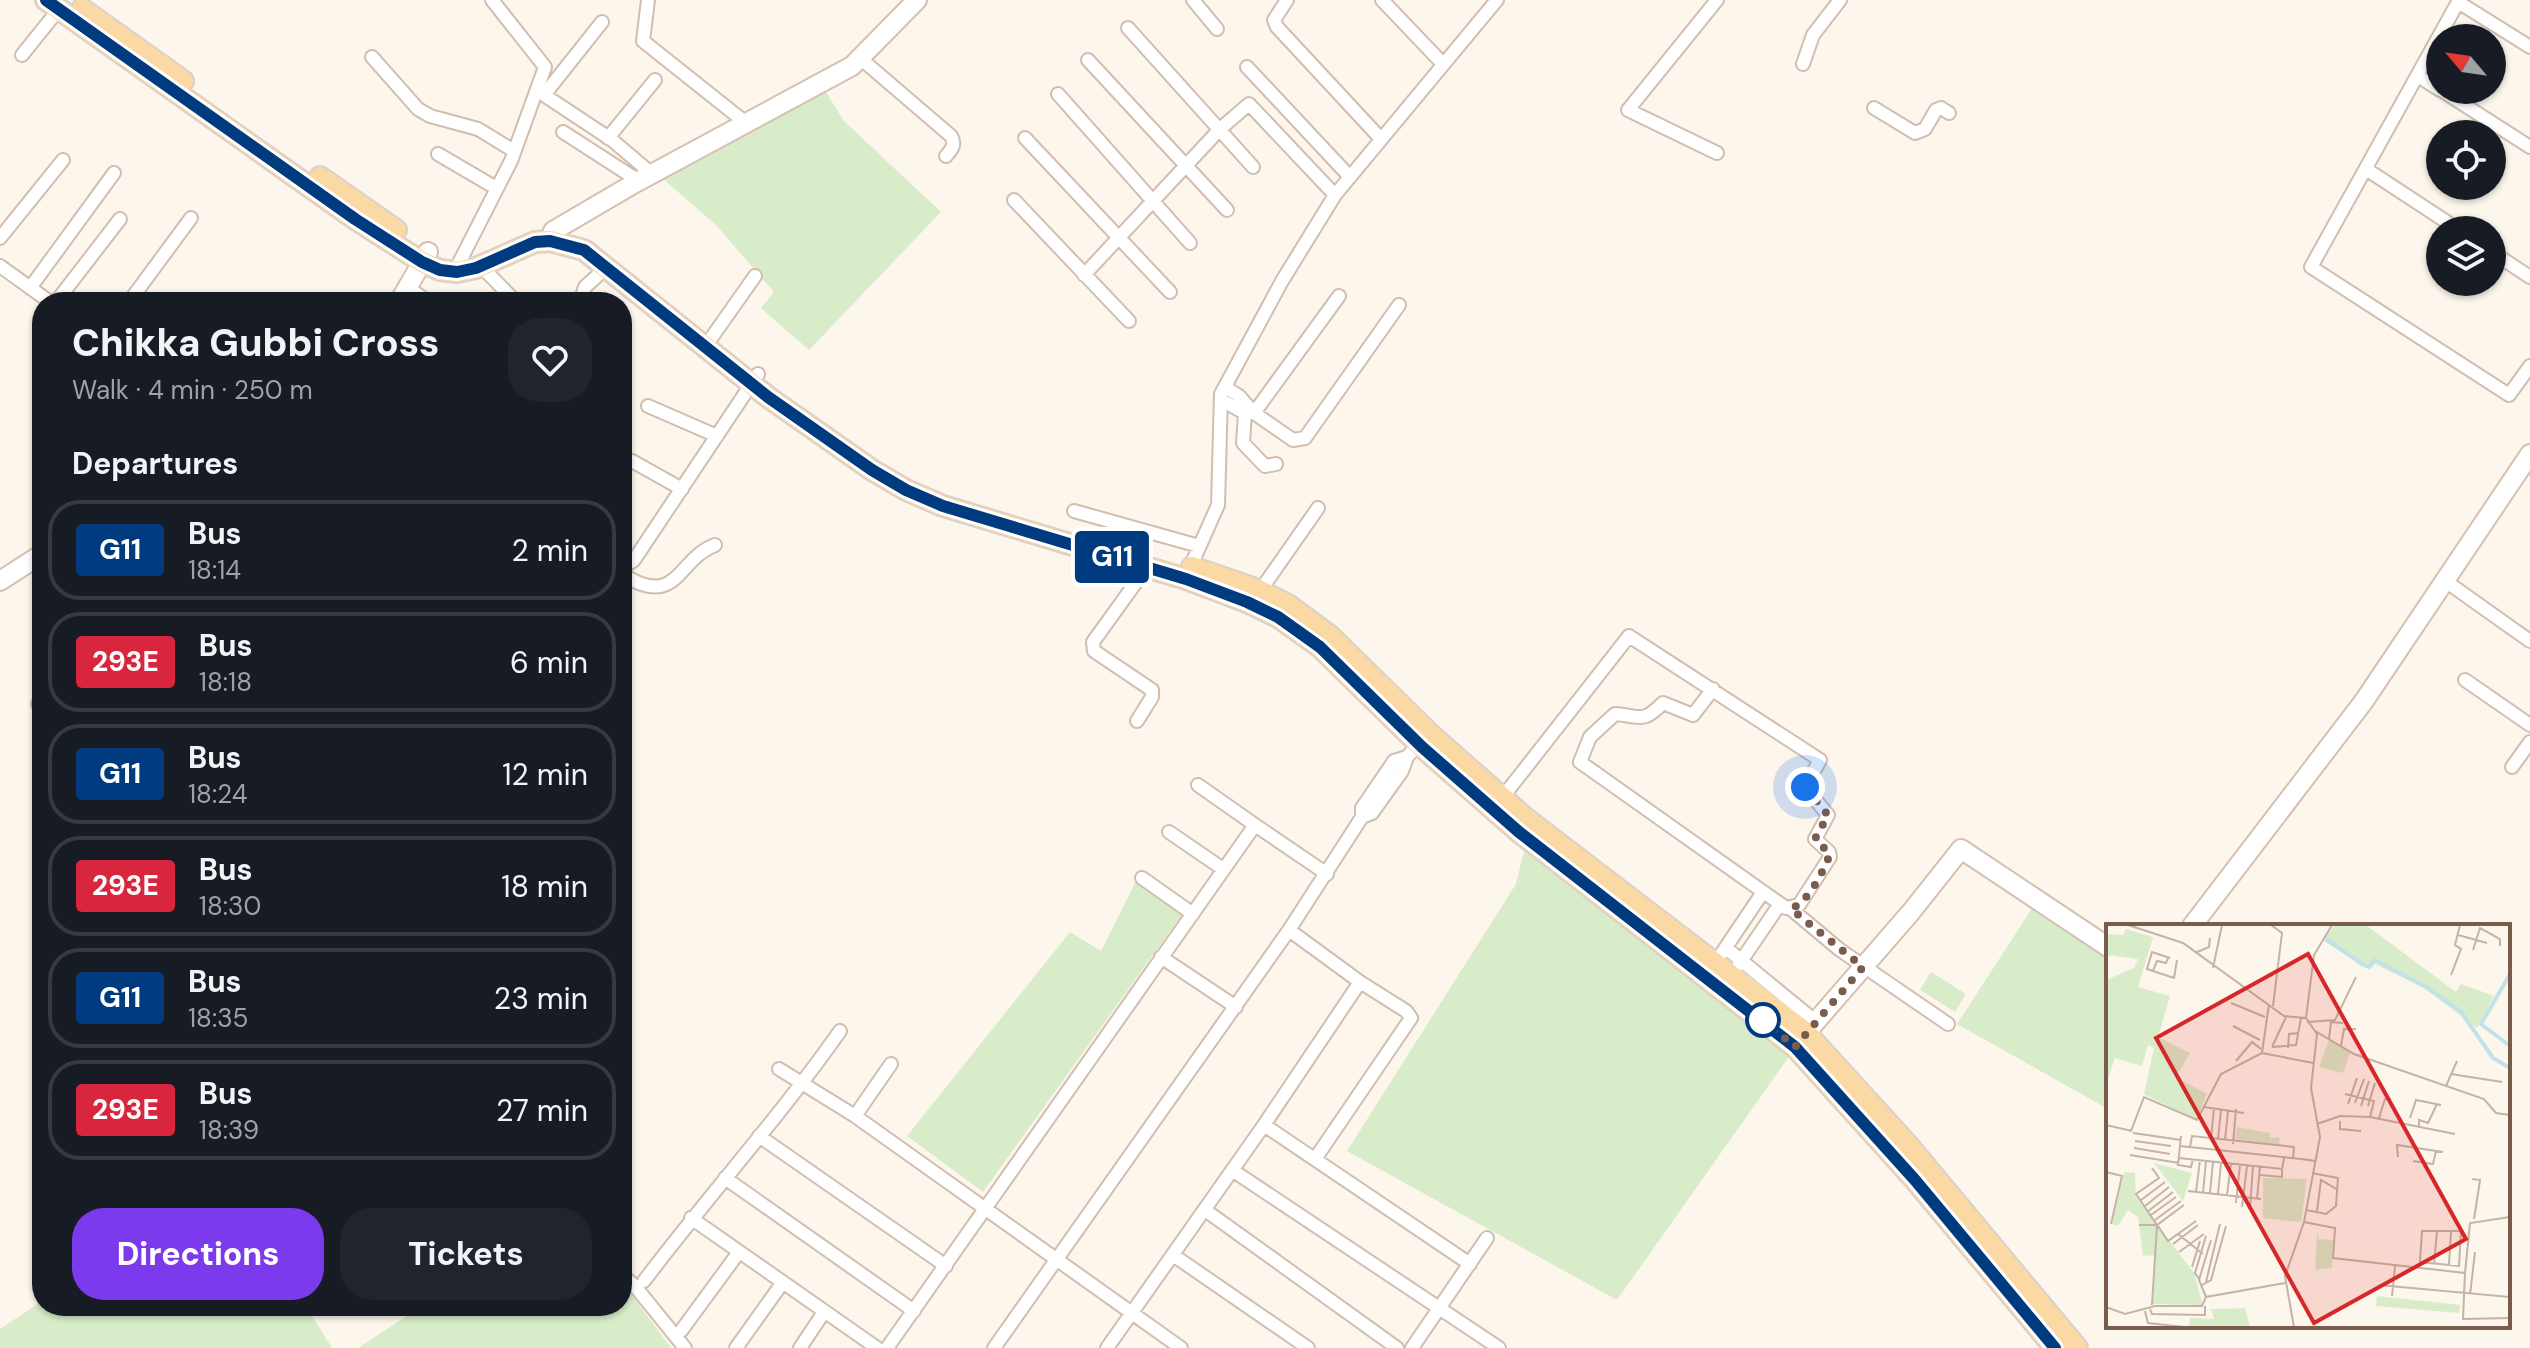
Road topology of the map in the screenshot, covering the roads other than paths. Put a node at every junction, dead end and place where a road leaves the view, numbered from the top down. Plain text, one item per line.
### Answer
1 (492, 0) edge
2 (648, 0) edge
3 (917, 0) edge
4 (1193, 0) edge
5 (1287, 0) edge
6 (1382, 0) edge
7 (1497, 0) edge
8 (1717, 0) edge
9 (1840, 0) edge
10 (58, 3) edge
11 (602, 22) dead end
12 (1128, 28) dead end
13 (1217, 29) dead end
14 (2530, 47) edge
15 (22, 55) dead end
16 (372, 57) dead end
17 (860, 58) junction
18 (1088, 60) dead end
19 (1443, 64) junction
20 (1803, 64) dead end
21 (1247, 67) dead end
22 (2418, 76) junction
23 (655, 80) dead end
24 (2426, 81) edge
25 (1058, 94) dead end
26 (2462, 104) edge
27 (1874, 108) dead end
28 (1949, 113) dead end
29 (746, 123) junction
30 (1220, 129) junction
31 (563, 132) dead end
32 (608, 138) junction
33 (1025, 138) dead end
34 (1381, 139) junction
35 (2530, 147) edge
36 (514, 151) junction
37 (1717, 153) dead end
38 (438, 154) dead end
39 (946, 156) dead end
40 (63, 160) dead end
41 (1187, 165) junction
42 (1253, 167) dead end
43 (2366, 169) junction
44 (114, 173) dead end
45 (645, 177) junction
46 (1350, 177) junction
47 (496, 188) junction
48 (1335, 195) junction
49 (1014, 200) dead end
50 (1152, 202) junction
51 (1227, 210) dead end
52 (2438, 216) edge
53 (191, 218) dead end
54 (120, 219) dead end
55 (551, 236) junction
56 (0, 238) edge
57 (1120, 239) junction
58 (1190, 243) dead end
59 (425, 257) junction
60 (2506, 261) edge
61 (459, 263) junction
62 (0, 266) edge
63 (481, 266) junction
64 (607, 267) junction
65 (1084, 275) junction
66 (755, 276) dead end
67 (2530, 277) edge
68 (30, 288) junction
69 (36, 292) edge
70 (64, 292) edge
71 (136, 292) edge
72 (405, 292) edge
73 (506, 292) edge
74 (583, 292) edge
75 (1170, 292) dead end
76 (1339, 296) dead end
77 (1399, 305) dead end
78 (1129, 321) dead end
79 (685, 322) junction
80 (712, 337) junction
81 (2530, 366) edge
82 (755, 379) junction
83 (1223, 393) junction
84 (648, 406) dead end
85 (1249, 413) junction
86 (717, 436) junction
87 (2530, 454) edge
88 (632, 461) dead end
89 (1276, 464) dead end
90 (682, 489) junction
91 (1318, 508) dead end
92 (1074, 511) dead end
93 (715, 545) dead end
94 (32, 546) edge
95 (1199, 546) junction
96 (32, 560) edge
97 (632, 562) edge
98 (0, 567) edge
99 (1147, 567) junction
100 (1188, 573) junction
101 (632, 580) edge
102 (2444, 580) junction
103 (0, 581) edge
104 (1260, 591) junction
105 (2530, 641) edge
106 (2465, 680) dead end
107 (1713, 689) junction
108 (1137, 721) dead end
109 (2530, 725) edge
110 (2530, 742) edge
111 (1418, 744) junction
112 (2512, 767) dead end
113 (1198, 785) dead end
114 (1502, 798) junction
115 (1255, 825) junction
116 (1169, 832) dead end
117 (1223, 869) junction
118 (1327, 874) junction
119 (1142, 878) dead end
120 (1763, 892) junction
121 (1785, 907) junction
122 (1193, 914) junction
123 (2194, 924) edge
124 (1289, 930) junction
125 (2106, 946) edge
126 (1720, 956) junction
127 (1161, 957) junction
128 (1863, 967) junction
129 (1736, 968) junction
130 (1360, 982) junction
131 (1236, 1007) junction
132 (1948, 1024) dead end
133 (840, 1031) dead end
134 (1806, 1034) junction
135 (891, 1064) dead end
136 (779, 1069) dead end
137 (804, 1083) junction
138 (855, 1116) junction
139 (1264, 1125) junction
140 (759, 1136) junction
141 (1315, 1159) junction
142 (1232, 1170) junction
143 (725, 1178) junction
144 (987, 1207) junction
145 (1205, 1210) junction
146 (691, 1218) junction
147 (1487, 1238) dead end
148 (739, 1252) junction
149 (1173, 1255) junction
150 (1055, 1259) junction
151 (1470, 1264) junction
152 (946, 1266) junction
153 (644, 1281) dead end
154 (783, 1282) junction
155 (632, 1283) edge
156 (1438, 1309) junction
157 (914, 1311) junction
158 (824, 1312) junction
159 (1131, 1313) junction
160 (681, 1331) dead end
161 (685, 1348) edge
162 (736, 1348) edge
163 (800, 1348) edge
164 (877, 1348) edge
165 (887, 1348) edge
166 (994, 1348) edge
167 (1107, 1348) edge
168 (1181, 1348) edge
169 (1308, 1348) edge
170 (1397, 1348) edge
171 (1412, 1348) edge
172 (1499, 1348) edge
173 (2055, 1348) edge
174 (2077, 1348) edge

1 - 36 street
2 - 29 street
3 - 17 main road
4 - 13 street
5 - 34 street
6 - 19 street
7 - 19 street
8 - 37 street
9 - 20 street
10 - 15 street
10 - 59 main road
11 - 32 street
12 - 30 street
14 - 22 street
16 - 36 street
17 - 29 main road
17 - 39 street
18 - 41 street
19 - 34 street
21 - 46 street
22 - 24 street
22 - 43 street
23 - 32 street
25 - 50 street
26 - 35 street
27 - 28 street
29 - 45 main road
30 - 41 street
30 - 42 street
30 - 48 street
31 - 45 street
32 - 45 street
33 - 57 street
34 - 46 street
36 - 47 street
38 - 47 street
40 - 56 street
41 - 50 street
41 - 51 street
43 - 52 street
43 - 81 street
44 - 68 street
45 - 55 main road
46 - 48 street
47 - 61 street
48 - 83 street
49 - 65 street
50 - 57 street
50 - 58 street
53 - 71 street
54 - 70 street
55 - 61 main road
55 - 63 main road
55 - 64 main road
55 - 79 main road
57 - 65 street
57 - 75 street
59 - 61 main road
59 - 63 main road
59 - 72 main road
60 - 67 street
62 - 68 street
63 - 73 street
64 - 74 street
64 - 79 main road
65 - 78 street
66 - 80 street
68 - 69 street
76 - 85 street
77 - 85 street
79 - 80 main road
79 - 82 main road
80 - 82 main road
82 - 86 street
82 - 99 main road
82 - 100 main road
83 - 85 street
83 - 95 street
84 - 86 street
85 - 89 street
86 - 90 street
87 - 102 main road
88 - 90 street
90 - 97 street
91 - 104 street
92 - 95 street
93 - 101 street
94 - 98 main road
95 - 100 street
96 - 103 main road
99 - 100 main road
99 - 108 street
100 - 104 main road
100 - 111 main road
102 - 105 street
102 - 123 main road
104 - 111 main road
106 - 109 street
107 - 114 street
107 - 120 street
107 - 121 street
110 - 112 street
111 - 114 main road
111 - 118 street
111 - 134 main road
113 - 115 street
114 - 126 main road
115 - 117 street
115 - 118 street
116 - 117 street
117 - 122 street
118 - 124 street
119 - 122 street
120 - 121 street
120 - 126 street
121 - 128 street
121 - 129 street
122 - 127 street
124 - 130 street
124 - 131 street
125 - 128 main road
126 - 129 main road
127 - 131 street
127 - 144 street
128 - 132 street
128 - 134 main road
129 - 134 main road
130 - 139 street
130 - 141 street
131 - 150 street
133 - 137 street
134 - 173 main road
134 - 174 main road
135 - 138 street
136 - 137 street
137 - 138 street
137 - 140 street
138 - 144 street
139 - 141 street
139 - 142 street
140 - 143 street
140 - 152 street
141 - 151 street
142 - 145 street
142 - 156 street
143 - 146 street
143 - 157 street
144 - 150 street
144 - 152 street
145 - 149 street
145 - 170 street
146 - 148 street
146 - 153 street
147 - 151 street
148 - 154 street
148 - 160 street
149 - 159 street
149 - 169 street
150 - 159 street
150 - 166 street
151 - 156 street
152 - 157 street
154 - 158 street
154 - 162 street
155 - 161 street
156 - 171 street
156 - 172 street
157 - 165 street
158 - 163 street
158 - 164 street
159 - 167 street
159 - 168 street

